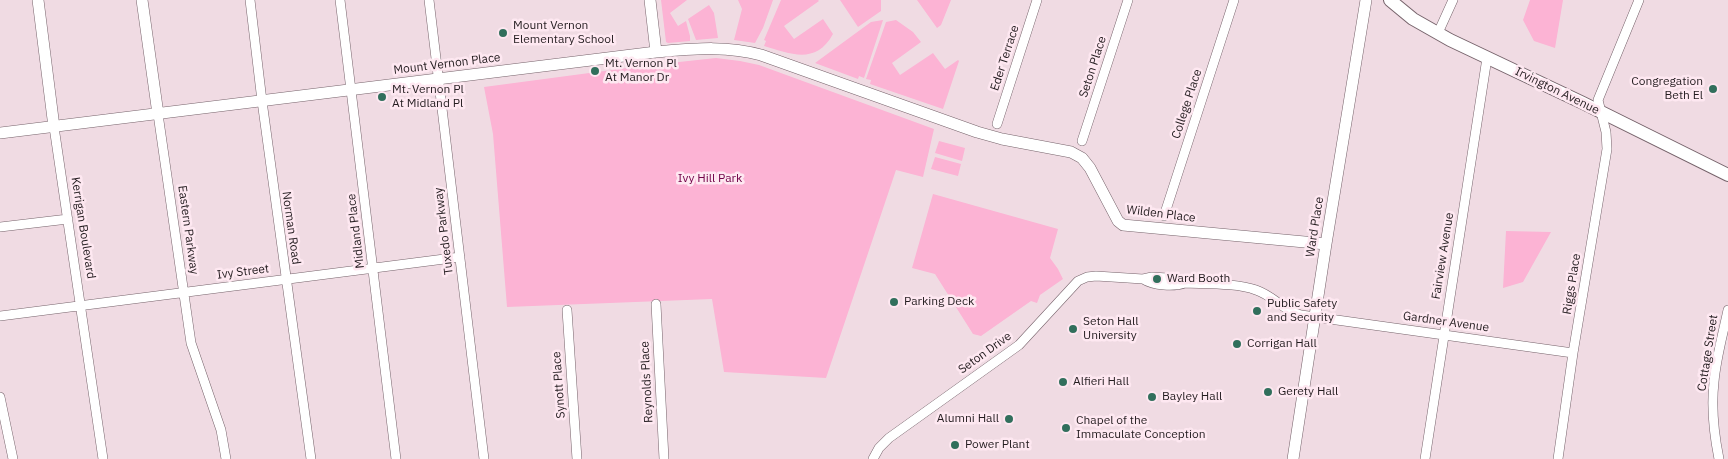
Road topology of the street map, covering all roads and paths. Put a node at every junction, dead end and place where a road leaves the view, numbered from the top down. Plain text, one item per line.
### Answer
1 (38, 0) edge
2 (142, 0) edge
3 (250, 0) edge
4 (340, 0) edge
5 (429, 0) edge
6 (650, 0) edge
7 (1037, 0) edge
8 (1128, 0) edge
9 (1234, 0) edge
10 (1366, 0) edge
11 (1390, 0) edge
12 (1453, 0) edge
13 (1639, 0) edge
14 (1438, 33) junction
15 (656, 52) junction
16 (1488, 58) junction
17 (439, 79) junction
18 (352, 90) junction
19 (890, 100) joint
20 (262, 101) junction
21 (1601, 113) junction
22 (158, 114) junction
23 (997, 124) dead end
24 (54, 127) junction
25 (0, 133) edge
26 (1082, 141) dead end
27 (1728, 176) edge
28 (1164, 216) dead end
29 (68, 219) junction
30 (0, 227) edge
31 (1326, 244) junction
32 (460, 257) junction
33 (373, 268) junction
34 (286, 280) junction
35 (183, 293) junction
36 (656, 304) dead end
37 (81, 306) junction
38 (567, 310) dead end
39 (1728, 310) edge
40 (0, 316) edge
41 (1315, 316) junction
42 (1443, 334) junction
43 (1573, 353) junction
44 (0, 397) edge
45 (13, 459) edge
46 (103, 459) edge
47 (226, 459) edge
48 (311, 459) edge
49 (396, 459) edge
50 (484, 459) edge
51 (577, 459) edge
52 (664, 459) edge
53 (873, 459) edge
54 (1293, 459) edge
55 (1425, 459) edge
56 (1558, 459) edge
57 (1720, 459) edge

1 - 24 street, Kerrigan Boulevard
2 - 22 street, Eastern Parkway
3 - 20 street, Norman Road
4 - 18 street, Midland Place
5 - 17 street, Tuxedo Parkway
6 - 15 street
7 - 23 street, Eder Terrace
8 - 26 street, Seton Place
9 - 28 street, College Place
10 - 31 street, Ward Place
11 - 14 main road, Irvington Avenue
12 - 14 street
13 - 21 street, Riggs Place
14 - 16 main road, Irvington Avenue
15 - 17 street, Mount Vernon Place
15 - 19 street, Mount Vernon Place
16 - 21 main road, Irvington Avenue
16 - 42 street, Fairview Avenue
17 - 18 street, Mount Vernon Place
17 - 32 street, Tuxedo Parkway
18 - 20 street, Mount Vernon Place
18 - 33 street, Midland Place
19 - 31 street, Wilden Place
20 - 22 street, Mount Vernon Place
20 - 34 street, Norman Road
21 - 27 main road, Irvington Avenue
21 - 43 street, Riggs Place
22 - 24 street, Mount Vernon Place
22 - 35 street, Eastern Parkway
24 - 25 street, Mount Vernon Place
24 - 29 street, Kerrigan Boulevard
29 - 30 street
29 - 37 street, Kerrigan Boulevard
31 - 41 street, Ward Place
32 - 33 street, Ivy Street
32 - 50 street, Tuxedo Parkway
33 - 34 street, Ivy Street
33 - 49 street, Midland Place
34 - 35 street, Ivy Street
34 - 48 street, Norman Road
35 - 37 street, Ivy Street
35 - 47 street, Eastern Parkway
36 - 52 street, Reynolds Place
37 - 40 street, Ivy Street
37 - 46 street, Kerrigan Boulevard
38 - 51 street, Synott Place
39 - 57 street, Cottage Street
41 - 42 street, Gardner Avenue
41 - 53 street, Seton Drive
41 - 54 street, Ward Place
42 - 43 street, Gardner Avenue
42 - 55 street, Fairview Avenue
43 - 56 street, Riggs Place
44 - 45 street

